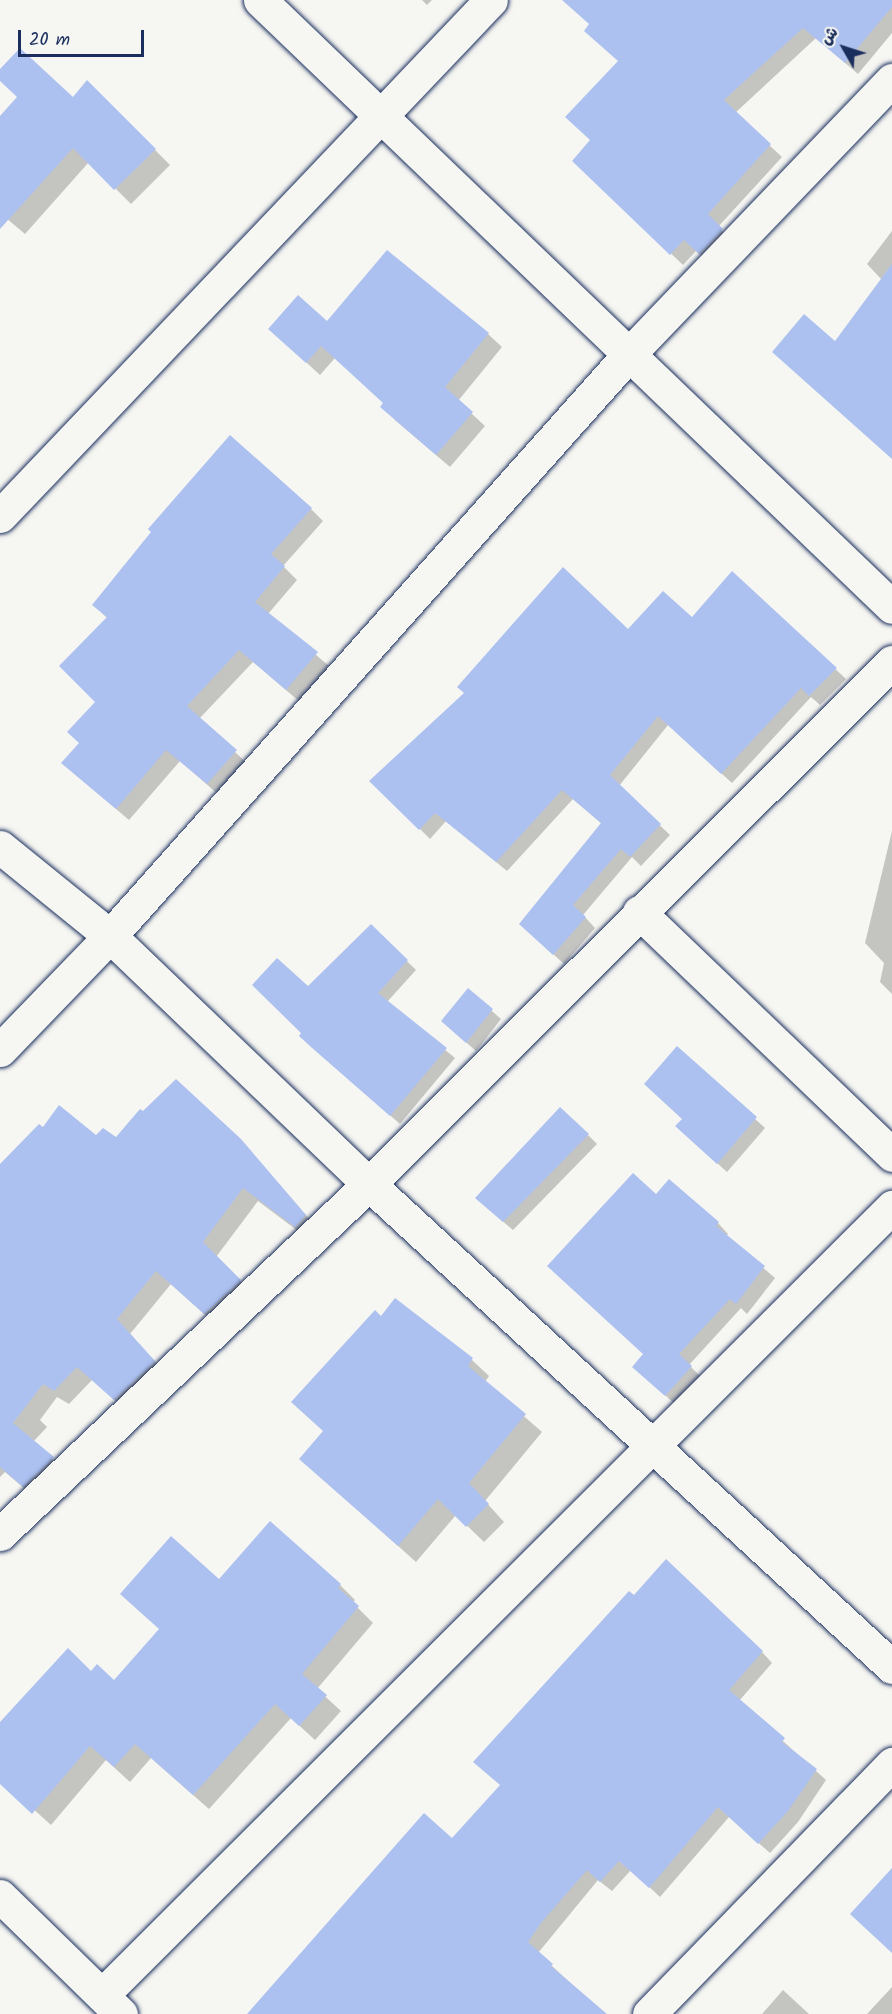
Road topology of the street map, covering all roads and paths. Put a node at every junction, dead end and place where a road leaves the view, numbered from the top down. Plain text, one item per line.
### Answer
1 (260, 0) edge
2 (491, 0) edge
3 (892, 80) edge
4 (381, 113) junction
5 (631, 352) junction
6 (0, 516) edge
7 (892, 607) edge
8 (892, 662) edge
9 (0, 847) edge
10 (639, 912) junction
11 (110, 936) junction
12 (0, 1050) edge
13 (892, 1155) edge
14 (369, 1185) junction
15 (892, 1207) edge
16 (652, 1444) junction
17 (0, 1534) edge
18 (892, 1667) edge
19 (892, 1764) edge
20 (0, 1896) edge
21 (112, 2005) edge
22 (649, 2014) edge

1 - 4 street
2 - 4 street
3 - 5 street
4 - 5 street
4 - 6 street
5 - 7 street
5 - 11 street
8 - 10 street
9 - 11 street
10 - 13 street
10 - 14 street
11 - 12 street
11 - 14 street
14 - 16 street
14 - 17 street
15 - 16 street
16 - 18 street
16 - 21 street
19 - 22 street
20 - 21 street

